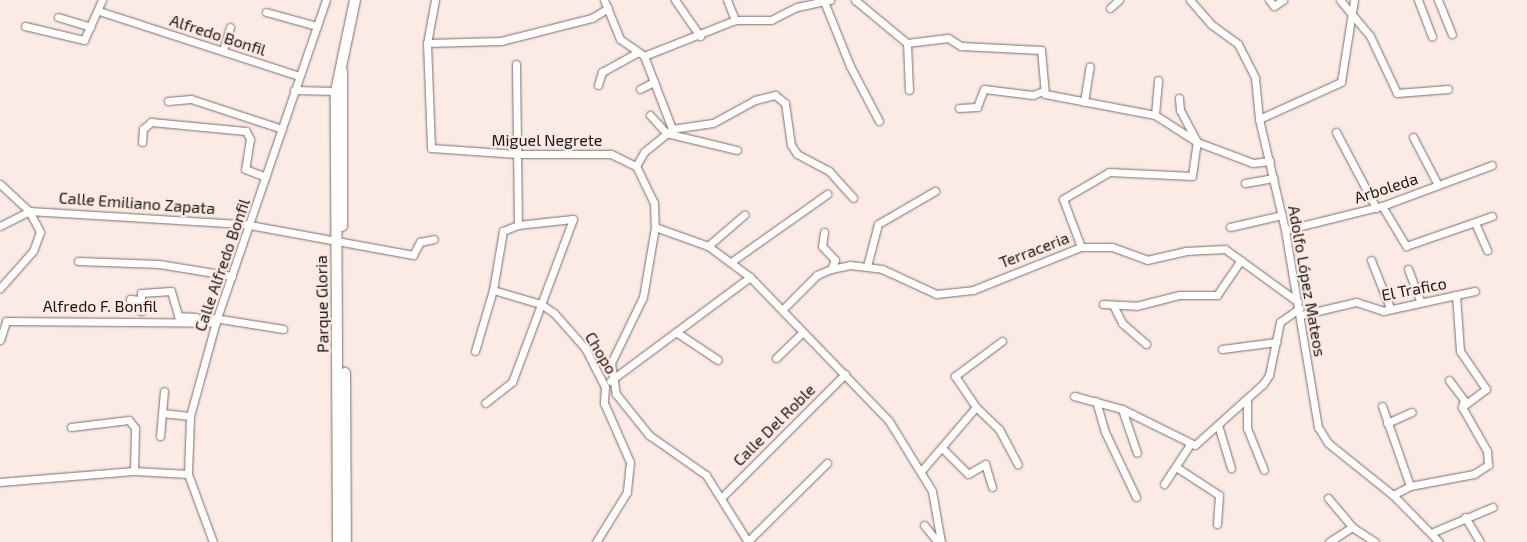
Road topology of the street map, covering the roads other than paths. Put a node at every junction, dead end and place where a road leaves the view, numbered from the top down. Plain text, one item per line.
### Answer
1 (102, 0) edge
2 (326, 0) edge
3 (355, 0) edge
4 (435, 0) edge
5 (604, 0) edge
6 (675, 0) edge
7 (727, 0) edge
8 (855, 0) edge
9 (1119, 0) edge
10 (1190, 0) edge
11 (1268, 0) edge
12 (1283, 0) edge
13 (1340, 0) edge
14 (1354, 0) edge
15 (1418, 0) edge
16 (1438, 0) edge
17 (828, 2) edge
18 (795, 3) edge
19 (608, 8) junction
20 (1110, 8) dead end
21 (99, 11) junction
22 (1353, 11) junction
23 (266, 12) dead end
24 (58, 17) dead end
25 (735, 20) junction
26 (25, 26) dead end
27 (317, 26) junction
28 (91, 27) junction
29 (230, 27) dead end
30 (1452, 34) dead end
31 (700, 36) junction
32 (1432, 36) dead end
33 (427, 43) junction
34 (907, 43) junction
35 (223, 50) junction
36 (636, 53) junction
37 (644, 56) junction
38 (516, 64) dead end
39 (1090, 66) dead end
40 (341, 67) junction
41 (299, 76) junction
42 (1158, 80) dead end
43 (654, 82) junction
44 (598, 85) dead end
45 (640, 89) dead end
46 (1448, 89) dead end
47 (294, 90) junction
48 (910, 90) dead end
49 (1043, 90) junction
50 (336, 91) junction
51 (1180, 98) dead end
52 (168, 101) dead end
53 (1084, 102) junction
54 (959, 108) dead end
55 (650, 115) dead end
56 (1155, 115) junction
57 (1259, 119) junction
58 (879, 121) dead end
59 (282, 129) junction
60 (669, 131) junction
61 (1336, 132) dead end
62 (1413, 137) dead end
63 (142, 142) dead end
64 (1197, 142) junction
65 (736, 150) dead end
66 (517, 154) junction
67 (340, 156) junction
68 (1270, 161) junction
69 (1492, 164) dead end
70 (636, 166) junction
71 (266, 176) junction
72 (1274, 178) junction
73 (1245, 183) dead end
74 (0, 184) edge
75 (1438, 185) junction
76 (935, 191) dead end
77 (827, 194) dead end
78 (854, 198) dead end
79 (1379, 207) junction
80 (28, 211) junction
81 (744, 215) dead end
82 (1282, 215) junction
83 (1492, 216) dead end
84 (1475, 223) junction
85 (518, 225) junction
86 (0, 226) edge
87 (250, 226) junction
88 (655, 226) junction
89 (1230, 227) dead end
90 (1285, 230) junction
91 (824, 232) dead end
92 (434, 239) dead end
93 (339, 240) junction
94 (708, 246) junction
95 (1080, 246) junction
96 (1488, 250) dead end
97 (1241, 260) junction
98 (1371, 260) dead end
99 (78, 261) dead end
100 (731, 262) junction
101 (867, 266) junction
102 (831, 269) junction
103 (1408, 269) dead end
104 (232, 276) junction
105 (750, 276) junction
106 (0, 288) edge
107 (493, 290) junction
108 (1475, 291) dead end
109 (1456, 295) junction
110 (130, 299) dead end
111 (141, 300) junction
112 (1420, 301) junction
113 (541, 304) junction
114 (1103, 304) dead end
115 (1114, 306) junction
116 (1300, 308) junction
117 (1390, 308) junction
118 (783, 309) junction
119 (141, 310) dead end
120 (217, 321) junction
121 (283, 329) dead end
122 (676, 332) junction
123 (803, 332) junction
124 (0, 340) edge
125 (1002, 341) dead end
126 (1277, 342) junction
127 (1146, 344) dead end
128 (1222, 349) dead end
129 (475, 351) dead end
130 (776, 358) dead end
131 (718, 360) dead end
132 (844, 374) junction
133 (612, 379) junction
134 (1448, 380) dead end
135 (605, 387) junction
136 (164, 391) dead end
137 (1074, 396) dead end
138 (1247, 400) junction
139 (1096, 401) junction
140 (485, 403) dead end
141 (1382, 406) dead end
142 (976, 407) junction
143 (1462, 407) junction
144 (1122, 409) junction
145 (1412, 412) dead end
146 (162, 413) junction
147 (190, 416) junction
148 (1387, 423) junction
149 (1218, 425) junction
150 (71, 427) dead end
151 (160, 436) dead end
152 (344, 446) junction
153 (1189, 446) junction
154 (943, 450) junction
155 (1137, 452) dead end
156 (827, 463) dead end
157 (1018, 464) dead end
158 (1176, 467) junction
159 (1231, 468) dead end
160 (922, 470) junction
161 (1264, 470) dead end
162 (134, 471) junction
163 (188, 474) junction
164 (0, 482) edge
165 (1164, 484) dead end
166 (1410, 486) junction
167 (992, 487) dead end
168 (1393, 495) junction
169 (722, 496) junction
170 (1136, 497) dead end
171 (1328, 498) dead end
172 (1493, 507) dead end
173 (1466, 517) junction
174 (1217, 524) dead end
175 (924, 525) dead end
176 (1352, 527) junction
177 (1435, 539) edge
178 (213, 542) edge
179 (338, 542) edge
180 (346, 542) edge
181 (596, 542) edge
182 (748, 542) edge
183 (940, 542) edge
184 (1329, 542) edge
185 (1375, 542) edge
186 (1480, 542) edge

1 - 21 street
2 - 27 street, Calle Alfredo Bonfil
3 - 40 main road, Parque Gloria
4 - 33 street, Miguel Negrete
5 - 19 street
6 - 31 street
7 - 25 street
8 - 34 street
9 - 20 street
10 - 57 street, Adolfo López Mateos
11 - 12 street
13 - 22 street
14 - 22 street
15 - 32 street
16 - 30 street
17 - 18 street
17 - 58 street
18 - 25 street
19 - 33 street
19 - 36 street
21 - 28 street
21 - 35 street, Alfredo Bonfil
22 - 46 street
22 - 57 street
23 - 27 street
24 - 28 street
25 - 31 street
26 - 28 street
27 - 41 street, Calle Alfredo Bonfil
29 - 35 street
31 - 37 street
33 - 66 street, Miguel Negrete
34 - 48 street
34 - 49 street
35 - 41 street, Alfredo Bonfil
36 - 37 street
36 - 44 street
37 - 43 street
38 - 66 street
39 - 53 street
40 - 50 main road, Parque Gloria
40 - 67 main road, Parque Gloria
41 - 47 street, Calle Alfredo Bonfil
42 - 56 street
43 - 45 street
43 - 60 street
47 - 50 street
47 - 59 street, Calle Alfredo Bonfil
49 - 53 street
49 - 54 street
50 - 67 main road, Parque Gloria
51 - 64 street
52 - 59 street
53 - 56 street
55 - 60 street
56 - 64 street
57 - 68 street, Adolfo López Mateos
59 - 71 street, Calle Alfredo Bonfil
60 - 65 street
60 - 70 street
60 - 78 street
61 - 79 street
62 - 75 street
63 - 71 street
64 - 68 street
64 - 95 street
66 - 70 street, Miguel Negrete
66 - 85 street
67 - 93 main road, Parque Gloria
68 - 72 street, Adolfo López Mateos
69 - 75 street, Arboleda
70 - 88 street
71 - 87 street, Calle Alfredo Bonfil
72 - 73 street
72 - 82 street, Adolfo López Mateos
74 - 80 street
75 - 79 street, Arboleda
76 - 101 street
77 - 100 street
79 - 84 street
79 - 90 street, Arboleda
80 - 86 street
80 - 87 street, Calle Emiliano Zapata
80 - 106 street
81 - 94 street
82 - 89 street
82 - 90 street, Adolfo López Mateos
83 - 84 street
84 - 96 street
85 - 107 street
85 - 113 street
87 - 93 street, Calle Emiliano Zapata
87 - 104 street, Calle Alfredo Bonfil
88 - 94 street
88 - 133 street
90 - 116 street, Adolfo López Mateos
91 - 102 street
92 - 93 street, Calle Emiliano Zapata
93 - 152 main road, Parque Gloria
94 - 100 street
95 - 97 street, Terraceria
95 - 101 street, Terraceria
97 - 115 street
97 - 116 street, Terraceria
98 - 117 street
99 - 104 street
100 - 105 street
101 - 102 street, Terraceria
102 - 118 street, Terraceria
103 - 112 street
104 - 120 street, Calle Alfredo Bonfil
105 - 118 street
105 - 122 street
107 - 113 street, Chopo
107 - 129 street
108 - 109 street, El Trafico
109 - 112 street, El Trafico
109 - 143 street
110 - 111 street
111 - 119 street
111 - 120 street
112 - 117 street, El Trafico
113 - 135 street, Chopo
113 - 140 street
114 - 115 street
115 - 127 street
116 - 117 street, El Trafico
116 - 126 street
116 - 168 street, Adolfo López Mateos
118 - 123 street
120 - 121 street
120 - 124 street, Alfredo F. Bonfil
120 - 147 street, Calle Alfredo Bonfil
122 - 131 street
122 - 133 street
123 - 130 street
123 - 132 street
125 - 142 street
126 - 128 street
126 - 138 street
132 - 160 street
132 - 169 street, Calle Del Roble
133 - 135 street
133 - 169 street
134 - 143 street
135 - 181 street, Chopo
136 - 146 street
137 - 139 street
138 - 149 street
138 - 161 street
139 - 144 street
139 - 170 street
141 - 148 street
142 - 154 street
142 - 157 street
143 - 166 street
144 - 153 street
144 - 155 street
145 - 148 street
146 - 147 street
146 - 151 street
147 - 163 street, Calle Alfredo Bonfil
148 - 166 street
149 - 153 street
149 - 159 street
150 - 162 street
152 - 179 main road, Parque Gloria
152 - 180 main road, Parque Gloria
153 - 158 street
154 - 160 street
154 - 167 street
156 - 182 street
158 - 165 street
158 - 174 street
160 - 183 street
162 - 163 street
162 - 164 street
163 - 178 street, Calle Alfredo Bonfil
166 - 168 street
168 - 177 street, Adolfo López Mateos
169 - 182 street
171 - 176 street
172 - 173 street
173 - 177 street
173 - 186 street
175 - 183 street
176 - 184 street
176 - 185 street

